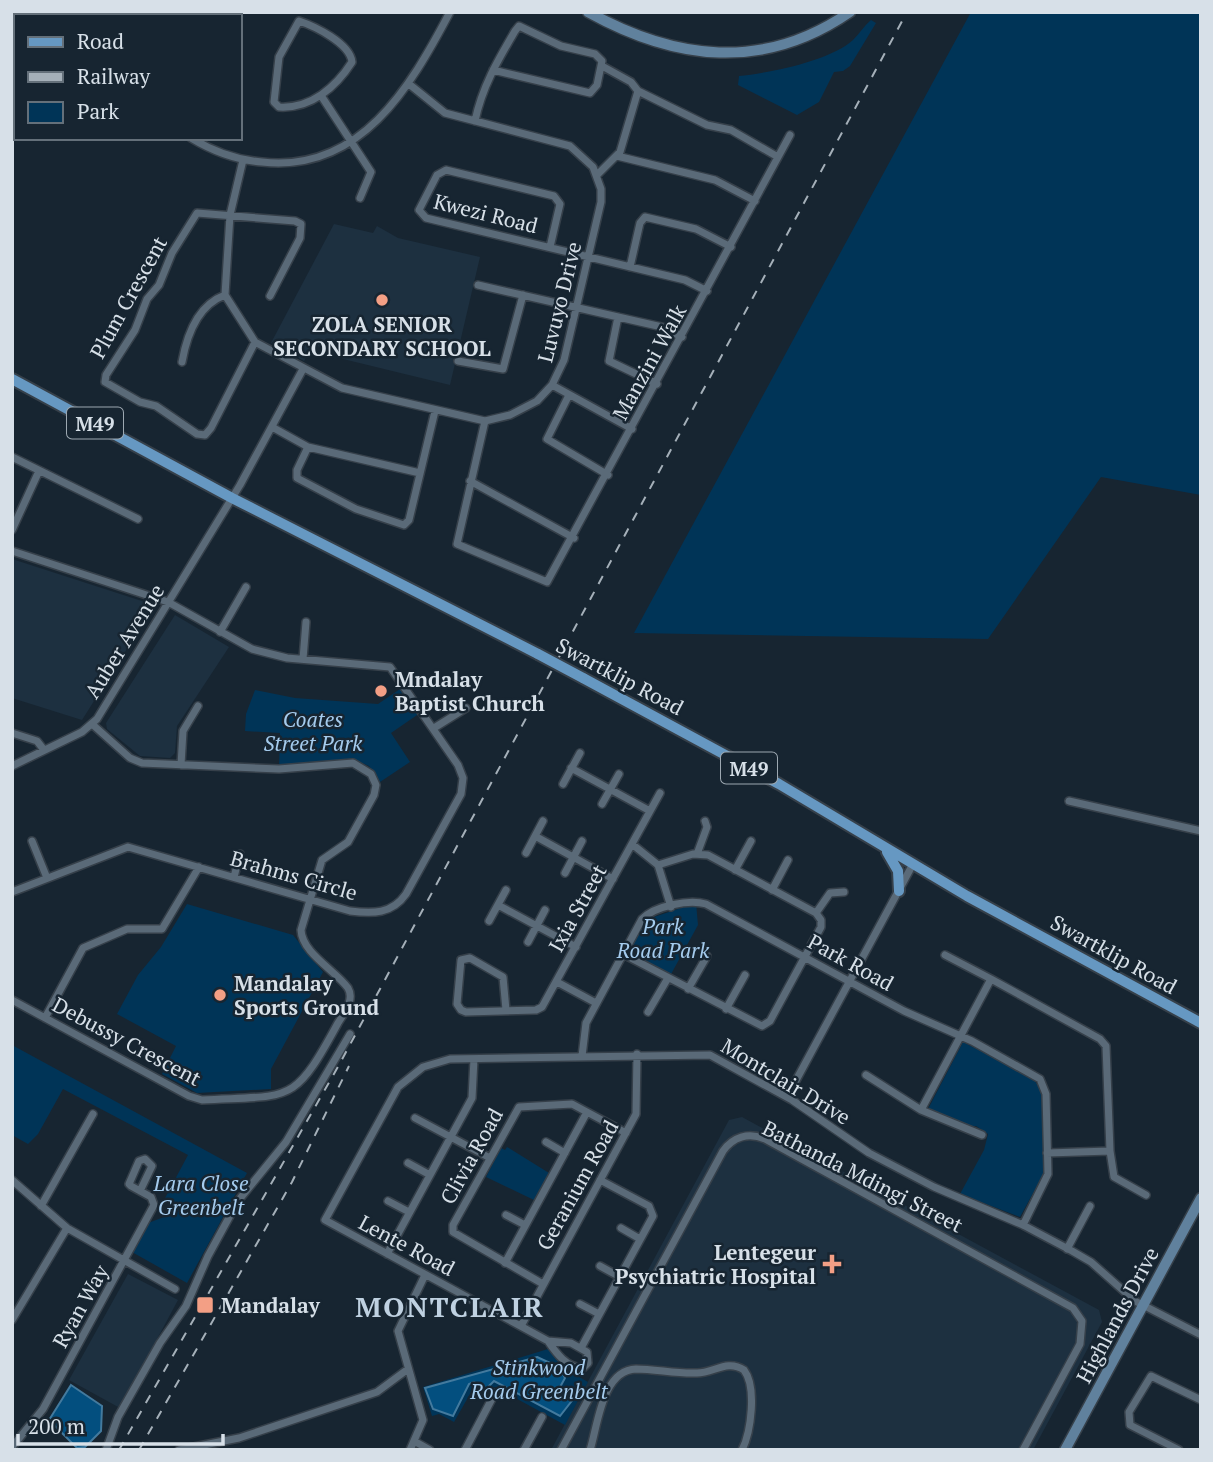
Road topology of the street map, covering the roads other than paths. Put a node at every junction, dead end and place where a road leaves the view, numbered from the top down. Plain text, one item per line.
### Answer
1 (450, 12) edge
2 (588, 12) edge
3 (850, 12) edge
4 (601, 62) junction
5 (493, 70) junction
6 (409, 84) junction
7 (638, 91) junction
8 (322, 97) junction
9 (475, 121) junction
10 (790, 135) dead end
11 (195, 140) edge
12 (352, 143) junction
13 (617, 156) junction
14 (778, 157) junction
15 (243, 160) junction
16 (597, 175) junction
17 (360, 198) dead end
18 (755, 201) junction
19 (230, 215) junction
20 (550, 247) junction
21 (731, 247) junction
22 (589, 257) junction
23 (630, 267) junction
24 (478, 285) dead end
25 (707, 291) junction
26 (225, 295) junction
27 (523, 295) junction
28 (270, 296) dead end
29 (577, 307) junction
30 (618, 317) junction
31 (682, 337) junction
32 (255, 342) junction
33 (458, 360) dead end
34 (182, 362) dead end
35 (303, 369) junction
36 (12, 379) edge
37 (657, 384) junction
38 (552, 385) junction
39 (569, 396) junction
40 (436, 411) junction
41 (485, 421) junction
42 (272, 427) junction
43 (632, 429) junction
44 (309, 447) junction
45 (12, 457) edge
46 (39, 471) junction
47 (420, 473) junction
48 (608, 474) junction
49 (470, 481) junction
50 (232, 498) junction
51 (138, 519) dead end
52 (12, 530) edge
53 (574, 538) junction
54 (12, 551) edge
55 (246, 587) dead end
56 (168, 602) junction
57 (306, 622) dead end
58 (220, 632) junction
59 (303, 659) junction
60 (198, 706) dead end
61 (466, 708) dead end
62 (92, 724) junction
63 (434, 728) junction
64 (12, 733) edge
65 (44, 750) junction
66 (580, 752) dead end
67 (181, 765) junction
68 (12, 766) edge
69 (571, 768) junction
70 (619, 774) dead end
71 (563, 784) dead end
72 (610, 790) junction
73 (660, 793) dead end
74 (1069, 801) dead end
75 (603, 804) dead end
76 (650, 811) junction
77 (543, 821) dead end
78 (705, 821) dead end
79 (1201, 831) edge
80 (535, 836) junction
81 (32, 841) dead end
82 (582, 841) dead end
83 (751, 841) dead end
84 (632, 844) junction
85 (884, 847) junction
86 (526, 853) dead end
87 (697, 854) junction
88 (240, 855) dead end
89 (574, 858) junction
90 (788, 860) dead end
91 (658, 864) junction
92 (913, 864) junction
93 (199, 867) junction
94 (735, 870) junction
95 (565, 873) dead end
96 (234, 877) junction
97 (47, 878) junction
98 (613, 879) junction
99 (506, 890) dead end
100 (772, 890) junction
101 (844, 891) dead end
102 (899, 891) junction
103 (12, 892) edge
104 (310, 899) junction
105 (498, 905) junction
106 (671, 907) junction
107 (545, 910) dead end
108 (816, 913) junction
109 (489, 921) dead end
110 (536, 926) junction
111 (528, 942) dead end
112 (576, 947) junction
113 (624, 954) junction
114 (945, 954) dead end
115 (706, 956) dead end
116 (804, 957) junction
117 (745, 975) dead end
118 (668, 978) junction
119 (991, 979) junction
120 (557, 982) junction
121 (849, 982) junction
122 (688, 989) junction
123 (12, 1000) edge
124 (596, 1003) junction
125 (726, 1009) junction
126 (506, 1010) junction
127 (648, 1012) dead end
128 (45, 1018) junction
129 (1201, 1023) edge
130 (350, 1034) dead end
131 (961, 1036) junction
132 (637, 1054) junction
133 (582, 1056) junction
134 (474, 1059) junction
135 (866, 1075) dead end
136 (787, 1097) junction
137 (921, 1110) junction
138 (587, 1112) junction
139 (93, 1114) dead end
140 (415, 1118) dead end
141 (626, 1133) junction
142 (982, 1136) dead end
143 (450, 1137) junction
144 (546, 1142) dead end
145 (1110, 1151) junction
146 (565, 1153) junction
147 (1047, 1153) junction
148 (489, 1158) junction
149 (408, 1163) dead end
150 (430, 1175) junction
151 (600, 1180) junction
152 (13, 1181) edge
153 (140, 1191) dead end
154 (1146, 1195) dead end
155 (1201, 1198) edge
156 (388, 1201) dead end
157 (41, 1206) junction
158 (1090, 1206) dead end
159 (409, 1212) junction
160 (506, 1215) dead end
161 (325, 1220) joint
162 (1023, 1225) junction
163 (525, 1226) junction
164 (67, 1228) junction
165 (621, 1228) dead end
166 (640, 1239) junction
167 (1067, 1249) junction
168 (387, 1254) junction
169 (124, 1261) junction
170 (505, 1263) junction
171 (600, 1266) dead end
172 (425, 1275) junction
173 (620, 1277) junction
174 (543, 1284) junction
175 (175, 1289) dead end
176 (580, 1304) dead end
177 (1144, 1306) junction
178 (599, 1314) junction
179 (12, 1320) edge
180 (521, 1326) junction
181 (1201, 1335) edge
182 (548, 1341) junction
183 (581, 1348) junction
184 (408, 1369) junction
185 (495, 1393) dead end
186 (1201, 1400) edge
187 (542, 1417) dead end
188 (414, 1441) junction
189 (12, 1447) edge
190 (106, 1450) edge
191 (179, 1450) edge
192 (410, 1450) edge
193 (430, 1450) edge
194 (465, 1450) edge
195 (524, 1450) edge
196 (561, 1450) edge
197 (590, 1450) edge
198 (742, 1450) edge
199 (1023, 1450) edge
200 (1065, 1450) edge
201 (1179, 1450) edge

1 - 6 street
2 - 3 main road
4 - 5 street
4 - 5 street
4 - 7 street
5 - 9 street
6 - 9 street
6 - 12 street
7 - 13 street
7 - 14 street
8 - 8 street
8 - 12 street
9 - 16 street
10 - 14 street, Manzini Walk
11 - 15 street
12 - 15 street
12 - 17 street
13 - 16 street
13 - 18 street
14 - 18 street, Manzini Walk
15 - 19 street
16 - 22 street, Luvuyo Drive
18 - 21 street, Manzini Walk
19 - 26 street
19 - 28 street
19 - 32 street, Plum Crescent
20 - 20 street, Kwezi Road
20 - 22 street, Kwezi Road
21 - 23 street
21 - 25 street, Manzini Walk
22 - 23 street, Kwezi Road
22 - 29 street, Luvuyo Drive
23 - 25 street, Kwezi Road
24 - 27 street
25 - 31 street, Manzini Walk
26 - 32 street
26 - 34 street
27 - 29 street
27 - 33 street
29 - 30 street
29 - 38 street, Luvuyo Drive
30 - 31 street
30 - 37 street
31 - 37 street, Manzini Walk
32 - 35 street, Luvuyo Drive
35 - 40 street, Luvuyo Drive
35 - 42 street, Auber Avenue
36 - 50 main road, Swartklip Road / M49
37 - 43 street, Manzini Walk
38 - 39 street
38 - 41 street, Luvuyo Drive
39 - 43 street
39 - 48 street
40 - 41 street, Luvuyo Drive
40 - 47 street
41 - 49 street
42 - 44 street
42 - 50 street, Auber Avenue
43 - 48 street, Manzini Walk
44 - 47 street
44 - 47 street
45 - 46 street
46 - 51 street
46 - 52 street
48 - 53 street, Manzini Walk
49 - 53 street
49 - 53 street, Manzini Walk
50 - 56 street, Auber Avenue
50 - 85 main road, Swartklip Road / M49, bridge
54 - 56 street, Brahms Circle
55 - 58 street
56 - 58 street, Brahms Circle
56 - 62 street, Auber Avenue
57 - 59 street
58 - 59 street, Brahms Circle
59 - 63 street, Brahms Circle
60 - 67 street
61 - 63 street
62 - 65 street, Auber Avenue
62 - 67 street
63 - 104 street, Brahms Circle
64 - 65 street
65 - 68 street, Auber Avenue
66 - 69 street
67 - 104 street
69 - 71 street
69 - 72 street
70 - 72 street
72 - 75 street
72 - 76 street
73 - 76 street, Ixia Street
74 - 79 street
76 - 84 street, Ixia Street
77 - 80 street
78 - 87 street
80 - 86 street
80 - 89 street
81 - 97 street
82 - 89 street
83 - 94 street
84 - 91 street
84 - 98 street, Ixia Street
85 - 92 main road, Swartklip Road / M49
85 - 102 main road
87 - 91 street
87 - 94 street
88 - 96 street
89 - 95 street
89 - 98 street
90 - 100 street
91 - 106 street
92 - 102 street
92 - 129 main road, Swartklip Road / M49
93 - 96 street, Brahms Circle
93 - 97 street, Brahms Circle
93 - 128 street
94 - 100 street
96 - 104 street, Brahms Circle
97 - 103 street, Brahms Circle
98 - 112 street, Ixia Street
99 - 105 street
100 - 108 street
101 - 108 street
102 - 121 street
104 - 128 street, Debussy Crescent
105 - 109 street
105 - 110 street
106 - 113 street, Park Road
106 - 116 street, Park Road
107 - 110 street
108 - 116 street
110 - 111 street
110 - 112 street
112 - 120 street, Ixia Street
113 - 118 street
113 - 124 street, Park Road
114 - 119 street
115 - 122 street
116 - 121 street, Park Road
116 - 125 street
117 - 125 street
118 - 122 street
118 - 127 street
119 - 131 street
119 - 145 street
120 - 124 street
120 - 126 street, Ixia Street
121 - 131 street, Park Road
121 - 136 street
122 - 125 street
123 - 128 street, Debussy Crescent
124 - 133 street, Park Road
126 - 126 street, Ixia Street
130 - 190 street
131 - 137 street
131 - 147 street, Park Road
132 - 133 street, Montclair Drive
132 - 136 street, Montclair Drive
132 - 141 street, Geranium Road
133 - 134 street, Montclair Drive
134 - 143 street
134 - 161 street, Montclair Drive
135 - 137 street
136 - 162 street, Montclair Drive
137 - 142 street
138 - 141 street, Clivia Road
138 - 146 street
138 - 148 street, Clivia Road
139 - 157 street
140 - 143 street
141 - 151 street, Geranium Road
143 - 148 street
143 - 150 street
144 - 146 street
145 - 147 street
145 - 154 street
146 - 163 street
147 - 162 street, Park Road
148 - 170 street, Clivia Road
149 - 150 street
150 - 159 street
151 - 166 street
151 - 174 street, Geranium Road
152 - 157 street, Ryan Way
153 - 169 street
155 - 177 main road, Highlands Drive
156 - 159 street
157 - 164 street, Ryan Way
158 - 167 street
159 - 168 street
160 - 163 street
161 - 168 street, Lente Road
162 - 167 street, Montclair Drive
163 - 170 street
164 - 169 street, Ryan Way
164 - 179 street
165 - 166 street
166 - 173 street
167 - 177 street, Montclair Drive
168 - 172 street, Lente Road
169 - 175 street
169 - 189 street, Ryan Way
170 - 174 street, Clivia Road
171 - 173 street
172 - 180 street, Lente Road
172 - 184 street
173 - 178 street
174 - 180 street, Geranium Road
176 - 178 street
177 - 181 street, Montclair Drive
177 - 200 main road, Highlands Drive
178 - 183 street
180 - 182 street, Lente Road
182 - 183 street, Lente Road
182 - 183 street, Lente Road
184 - 188 street
184 - 191 street
185 - 194 street
186 - 201 street
187 - 195 street
188 - 192 street
188 - 193 street
196 - 199 street, Bathanda Mdingi Street
197 - 198 street

